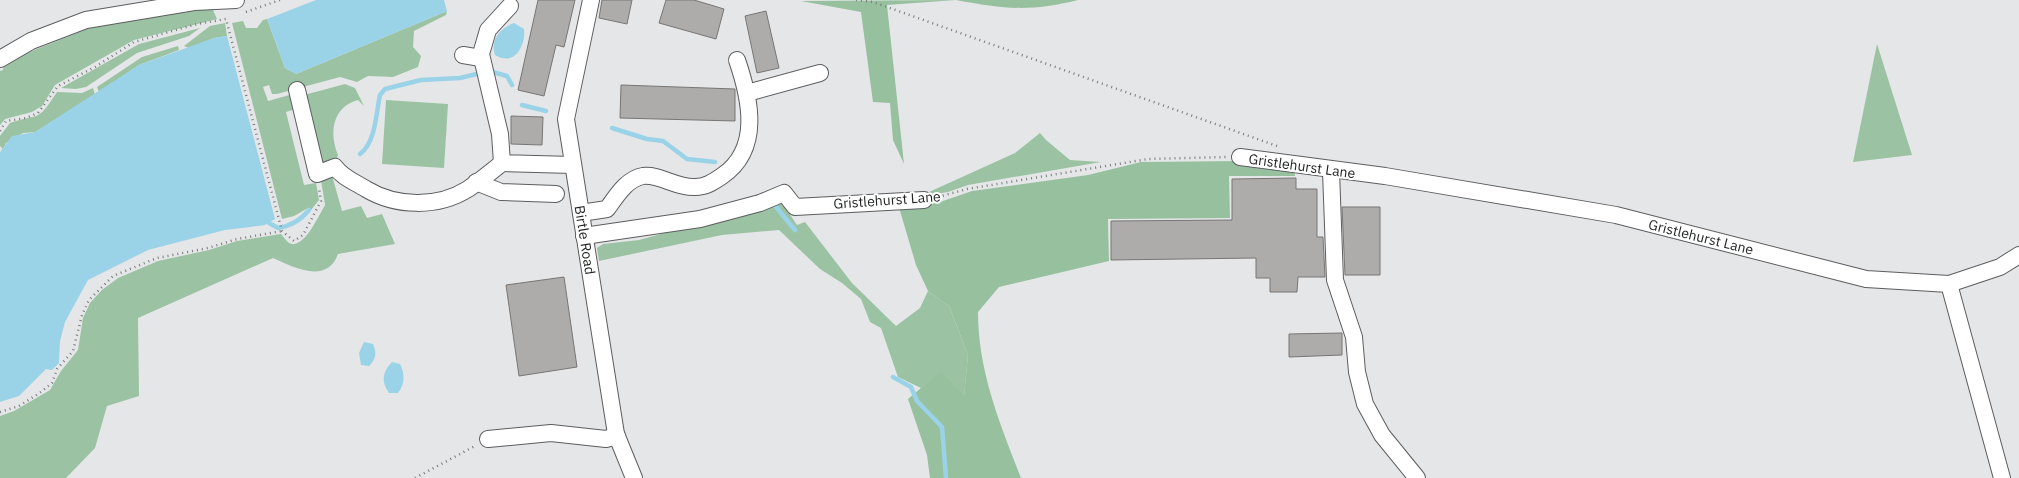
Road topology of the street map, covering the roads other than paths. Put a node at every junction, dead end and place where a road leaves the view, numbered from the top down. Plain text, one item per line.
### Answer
1 (591, 0) edge
2 (510, 6) dead end
3 (238, 9) edge
4 (463, 55) dead end
5 (0, 59) edge
6 (481, 60) junction
7 (737, 60) dead end
8 (820, 73) dead end
9 (297, 90) dead end
10 (747, 93) junction
11 (1240, 157) road end
12 (502, 163) junction
13 (573, 165) junction
14 (1331, 170) junction
15 (476, 182) junction
16 (556, 194) dead end
17 (924, 200) road end
18 (581, 214) junction
19 (584, 236) junction
20 (2019, 255) edge
21 (1949, 284) junction
22 (616, 436) junction
23 (488, 439) road end
24 (634, 478) edge
25 (1416, 478) edge
26 (2002, 478) edge

1 - 13 street, Birtle Road
2 - 6 street
3 - 5 street
4 - 6 street
6 - 12 street
7 - 10 street
8 - 10 street
9 - 15 street
10 - 18 street
11 - 14 street, Gristlehurst Lane
12 - 13 street
12 - 15 street
13 - 18 street, Birtle Road
14 - 21 street, Gristlehurst Lane
14 - 25 street
15 - 16 street
17 - 19 street, Gristlehurst Lane
18 - 19 street, Birtle Road
19 - 22 street, Birtle Road
20 - 21 street, Gristlehurst Lane
21 - 26 street
22 - 23 street
22 - 24 street, Birtle Road

